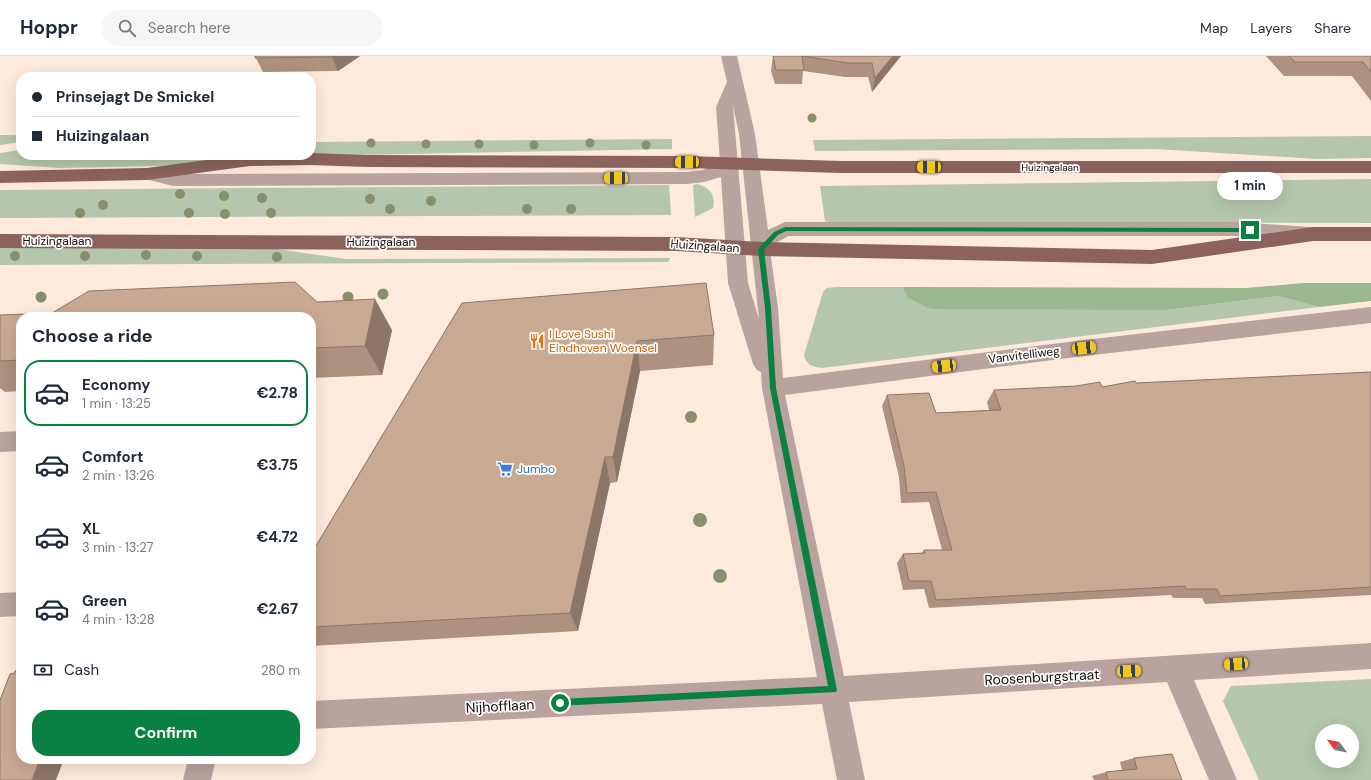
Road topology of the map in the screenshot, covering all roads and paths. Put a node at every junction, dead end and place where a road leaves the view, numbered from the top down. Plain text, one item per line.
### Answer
1 (729, 56) edge
2 (734, 83) junction
3 (728, 164) junction
4 (751, 165) junction
5 (1371, 167) edge
6 (147, 174) joint
7 (0, 177) edge
8 (1313, 234) junction
9 (1371, 234) edge
10 (0, 241) edge
11 (735, 248) junction
12 (761, 249) junction
13 (1371, 315) edge
14 (773, 388) junction
15 (16, 441) edge
16 (0, 442) edge
17 (1371, 656) edge
18 (1175, 669) junction
19 (833, 690) junction
20 (316, 715) edge
21 (201, 764) edge
22 (197, 780) edge
23 (851, 780) edge
24 (1223, 780) edge

1 - 2 street
2 - 3 street
2 - 4 street
3 - 4 main road, Huizingalaan
3 - 6 street
3 - 11 street
4 - 5 main road, Huizingalaan
4 - 12 street
6 - 7 main road
8 - 9 main road, Huizingalaan
8 - 12 main road, Huizingalaan
8 - 12 street, Huizingalaan
10 - 11 main road, Huizingalaan
11 - 12 main road, Huizingalaan
11 - 14 street
12 - 14 street
13 - 14 street, Vanvitelliweg
14 - 19 street
15 - 16 street
17 - 18 street, Roosenburgstraat
18 - 19 street, Roosenburgstraat
18 - 24 street
19 - 20 street, Nijhofflaan
19 - 23 street
21 - 22 street

